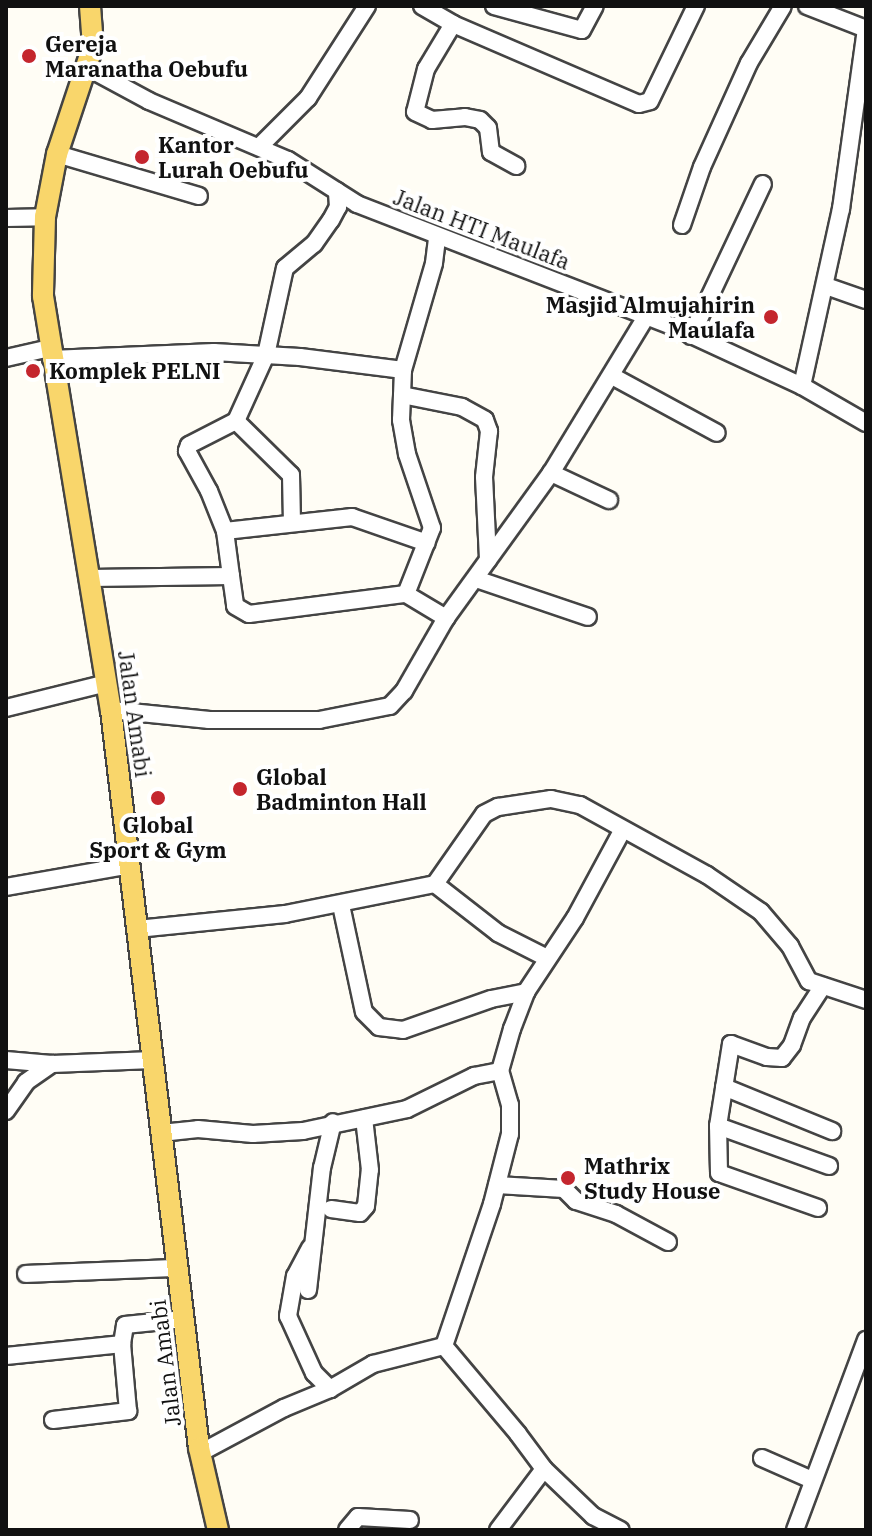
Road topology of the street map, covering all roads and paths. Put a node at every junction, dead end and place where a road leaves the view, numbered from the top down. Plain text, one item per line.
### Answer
1 (90, 6) edge
2 (367, 6) edge
3 (422, 6) edge
4 (494, 6) edge
5 (595, 6) edge
6 (696, 6) edge
7 (783, 6) edge
8 (807, 6) edge
9 (453, 24) junction
10 (866, 29) edge
11 (88, 68) junction
12 (860, 114) edge
13 (260, 146) junction
14 (57, 154) junction
15 (516, 166) dead end
16 (763, 184) dead end
17 (337, 191) junction
18 (199, 196) dead end
19 (45, 217) junction
20 (6, 218) edge
21 (682, 225) dead end
22 (437, 238) junction
23 (826, 286) junction
24 (866, 300) edge
25 (646, 317) junction
26 (691, 336) junction
27 (51, 353) junction
28 (266, 355) junction
29 (6, 358) edge
30 (403, 370) junction
31 (612, 376) junction
32 (802, 386) junction
33 (402, 395) junction
34 (236, 421) junction
35 (866, 423) edge
36 (717, 433) dead end
37 (551, 473) junction
38 (609, 500) dead end
39 (292, 522) junction
40 (225, 531) junction
41 (427, 543) junction
42 (488, 560) junction
43 (231, 576) junction
44 (90, 578) junction
45 (476, 579) junction
46 (406, 594) junction
47 (588, 617) dead end
48 (446, 618) junction
49 (107, 683) junction
50 (6, 708) edge
51 (111, 710) junction
52 (622, 831) junction
53 (131, 865) junction
54 (435, 884) junction
55 (6, 887) edge
56 (341, 905) junction
57 (137, 929) junction
58 (547, 958) junction
59 (823, 986) junction
60 (526, 992) junction
61 (866, 1000) edge
62 (6, 1060) edge
63 (153, 1060) junction
64 (52, 1064) junction
65 (500, 1071) junction
66 (724, 1087) junction
67 (6, 1111) edge
68 (364, 1118) junction
69 (333, 1122) junction
70 (718, 1126) junction
71 (832, 1131) dead end
72 (161, 1133) junction
73 (829, 1166) dead end
74 (497, 1185) junction
75 (818, 1208) dead end
76 (331, 1209) dead end
77 (315, 1240) junction
78 (668, 1242) dead end
79 (178, 1268) junction
80 (26, 1274) dead end
81 (308, 1290) dead end
82 (184, 1319) junction
83 (866, 1340) edge
84 (122, 1344) junction
85 (444, 1346) junction
86 (17, 1354) edge
87 (330, 1389) junction
88 (53, 1420) dead end
89 (200, 1453) junction
90 (762, 1458) dead end
91 (544, 1469) junction
92 (812, 1480) junction
93 (410, 1520) dead end
94 (800, 1529) edge
95 (218, 1530) edge
96 (347, 1530) edge
97 (498, 1530) edge
98 (621, 1530) edge

1 - 11 main road, Jalan Amabi
2 - 13 street
3 - 9 street
4 - 5 street
6 - 9 street
7 - 21 street
8 - 10 street
9 - 15 street
10 - 12 street
11 - 13 street, Jalan HTI Maulafa
11 - 14 main road, Jalan Amabi
12 - 23 street
13 - 17 street, Jalan HTI Maulafa
14 - 18 street
14 - 19 main road, Jalan Amabi
16 - 26 street
17 - 22 street, Jalan HTI Maulafa
17 - 28 street
19 - 20 street
19 - 27 main road, Jalan Amabi
22 - 25 street, Jalan HTI Maulafa
22 - 30 street
23 - 24 street
23 - 32 street
25 - 26 street, Jalan HTI Maulafa
25 - 31 street
26 - 32 street, Jalan HTI Maulafa
27 - 28 street
27 - 29 street
27 - 44 main road, Jalan Amabi
28 - 30 street
28 - 34 street
30 - 33 street
31 - 36 street
31 - 37 street
32 - 35 street, Jalan HTI Maulafa
33 - 41 street
33 - 42 street
34 - 39 street
34 - 40 street
37 - 38 street
37 - 42 street
39 - 40 street
39 - 41 street
40 - 43 street
41 - 46 street
42 - 45 street
43 - 44 street
43 - 46 street
44 - 49 main road, Jalan Amabi
45 - 47 street
45 - 48 street
46 - 48 street
48 - 51 street
49 - 50 street
49 - 51 main road, Jalan Amabi
51 - 53 main road, Jalan Amabi
52 - 54 street
52 - 58 street
52 - 59 street
53 - 55 street
53 - 57 main road, Jalan Amabi
54 - 56 street
54 - 58 street
56 - 57 street
56 - 60 street
57 - 63 main road, Jalan Amabi
58 - 60 street
59 - 61 street
59 - 66 street
60 - 65 street
62 - 64 street
63 - 64 street
63 - 72 main road, Jalan Amabi
64 - 67 street
65 - 68 street
65 - 74 street
66 - 70 street
66 - 71 street
68 - 69 street
68 - 76 street
69 - 72 street
69 - 77 street
70 - 73 street
70 - 75 street
72 - 79 main road, Jalan Amabi
74 - 78 street
74 - 85 street
77 - 81 street
77 - 87 street
79 - 80 street
79 - 82 main road, Jalan Amabi
82 - 84 street
82 - 89 main road, Jalan Amabi
83 - 92 street
84 - 86 street
84 - 88 street
85 - 87 street
85 - 91 street
87 - 89 street
89 - 95 main road, Jalan Amabi
90 - 92 street
91 - 97 street
91 - 98 street
92 - 94 street
93 - 96 street

